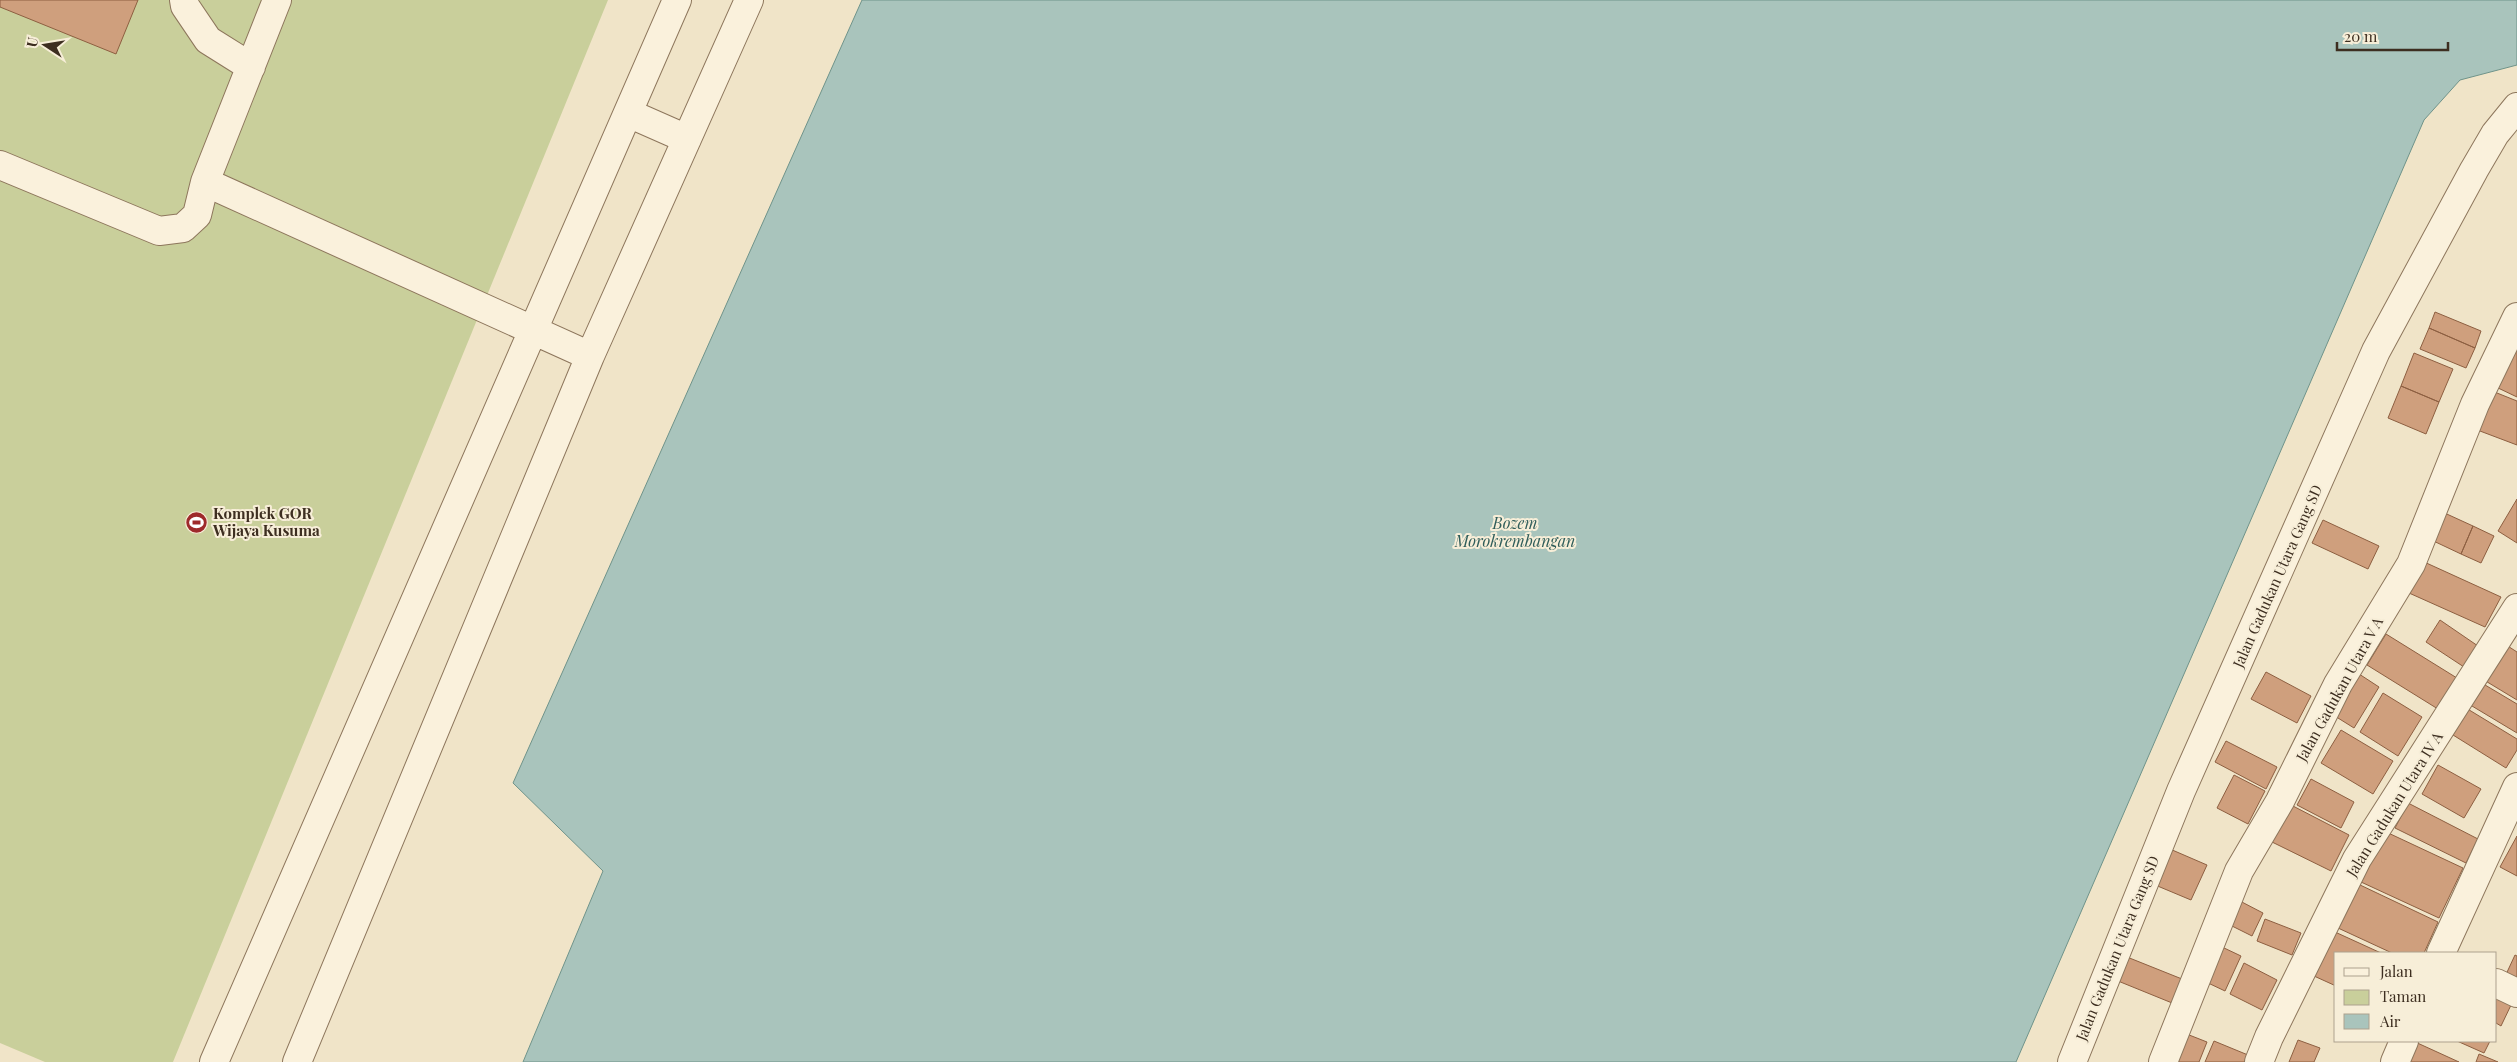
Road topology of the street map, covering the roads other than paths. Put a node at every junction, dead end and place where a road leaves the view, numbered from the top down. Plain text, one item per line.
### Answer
1 (184, 0) edge
2 (277, 0) edge
3 (677, 0) edge
4 (749, 0) edge
5 (251, 67) junction
6 (2517, 108) edge
7 (628, 113) junction
8 (687, 139) junction
9 (0, 165) edge
10 (205, 182) junction
11 (2517, 317) edge
12 (533, 332) junction
13 (590, 356) junction
14 (2517, 608) edge
15 (2517, 787) edge
16 (2441, 952) edge
17 (2497, 984) edge
18 (2517, 994) edge
19 (2404, 1042) edge
20 (214, 1062) edge
21 (297, 1062) edge
22 (2072, 1062) edge
23 (2163, 1062) edge
24 (2260, 1062) edge
25 (2395, 1062) edge

1 - 5 street
2 - 5 street
3 - 7 street
4 - 8 street
5 - 10 street
6 - 22 street, Jalan Gadukan Utara Gang SD
7 - 8 street
7 - 12 street
8 - 13 street
9 - 10 street
10 - 12 street
11 - 23 street, Jalan Gadukan Utara V A
12 - 13 street
12 - 20 street
13 - 21 street
14 - 24 street, Jalan Gadukan Utara IV A
15 - 16 street
17 - 18 street
19 - 25 street

